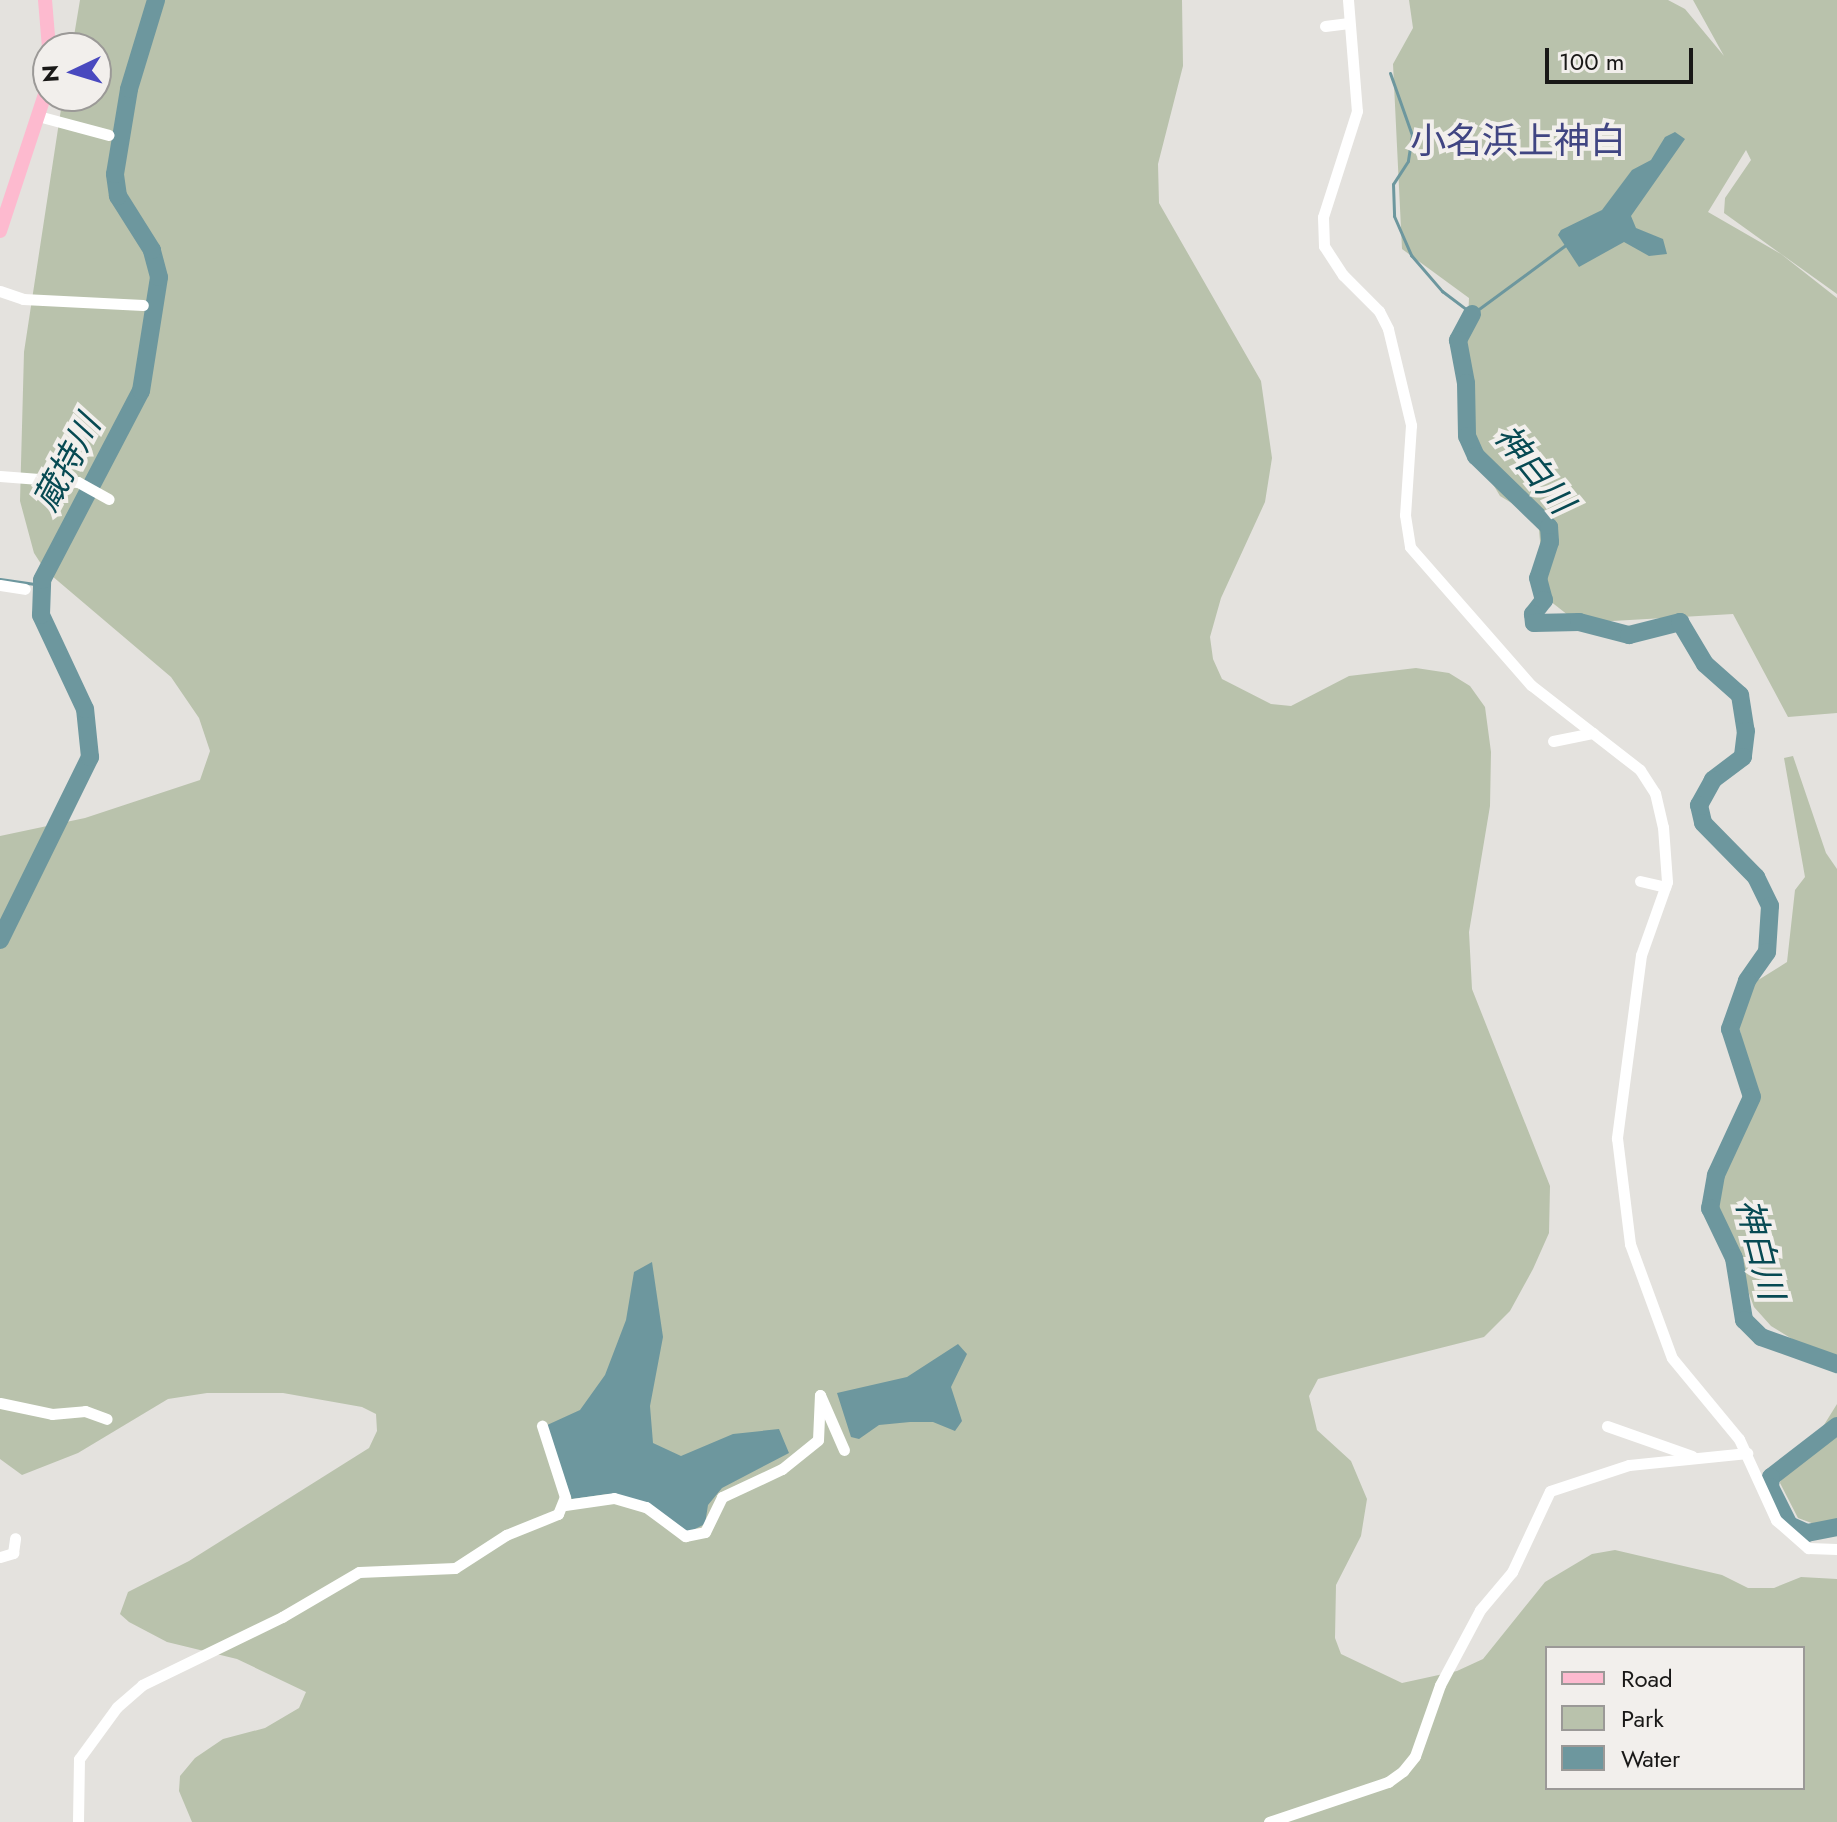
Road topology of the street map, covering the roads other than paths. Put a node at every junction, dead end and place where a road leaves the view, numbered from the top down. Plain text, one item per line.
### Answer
1 (45, 0) edge
2 (1348, 0) edge
3 (1349, 23) junction
4 (1325, 26) dead end
5 (48, 32) edge
6 (39, 112) edge
7 (38, 116) junction
8 (109, 135) dead end
9 (0, 231) edge
10 (0, 291) edge
11 (143, 305) dead end
12 (0, 476) edge
13 (109, 499) dead end
14 (0, 585) edge
15 (25, 589) dead end
16 (1593, 733) junction
17 (1553, 741) dead end
18 (1640, 881) dead end
19 (1665, 887) junction
20 (0, 1403) edge
21 (107, 1419) dead end
22 (542, 1426) dead end
23 (1607, 1426) dead end
24 (844, 1450) dead end
25 (1747, 1453) junction
26 (1692, 1457) junction
27 (565, 1505) junction
28 (15, 1538) dead end
29 (1837, 1549) edge
30 (0, 1557) edge
31 (78, 1822) edge
32 (1269, 1822) edge

1 - 5 main road
2 - 3 street
3 - 4 street
3 - 16 street
6 - 7 main road
7 - 8 street
7 - 9 main road
10 - 11 street
12 - 13 street
14 - 15 street
16 - 17 street
16 - 19 street
18 - 19 street
19 - 25 street
20 - 21 street
22 - 27 street
23 - 26 street
24 - 27 street
25 - 26 street
25 - 29 street
26 - 32 street
27 - 31 street
28 - 30 street

